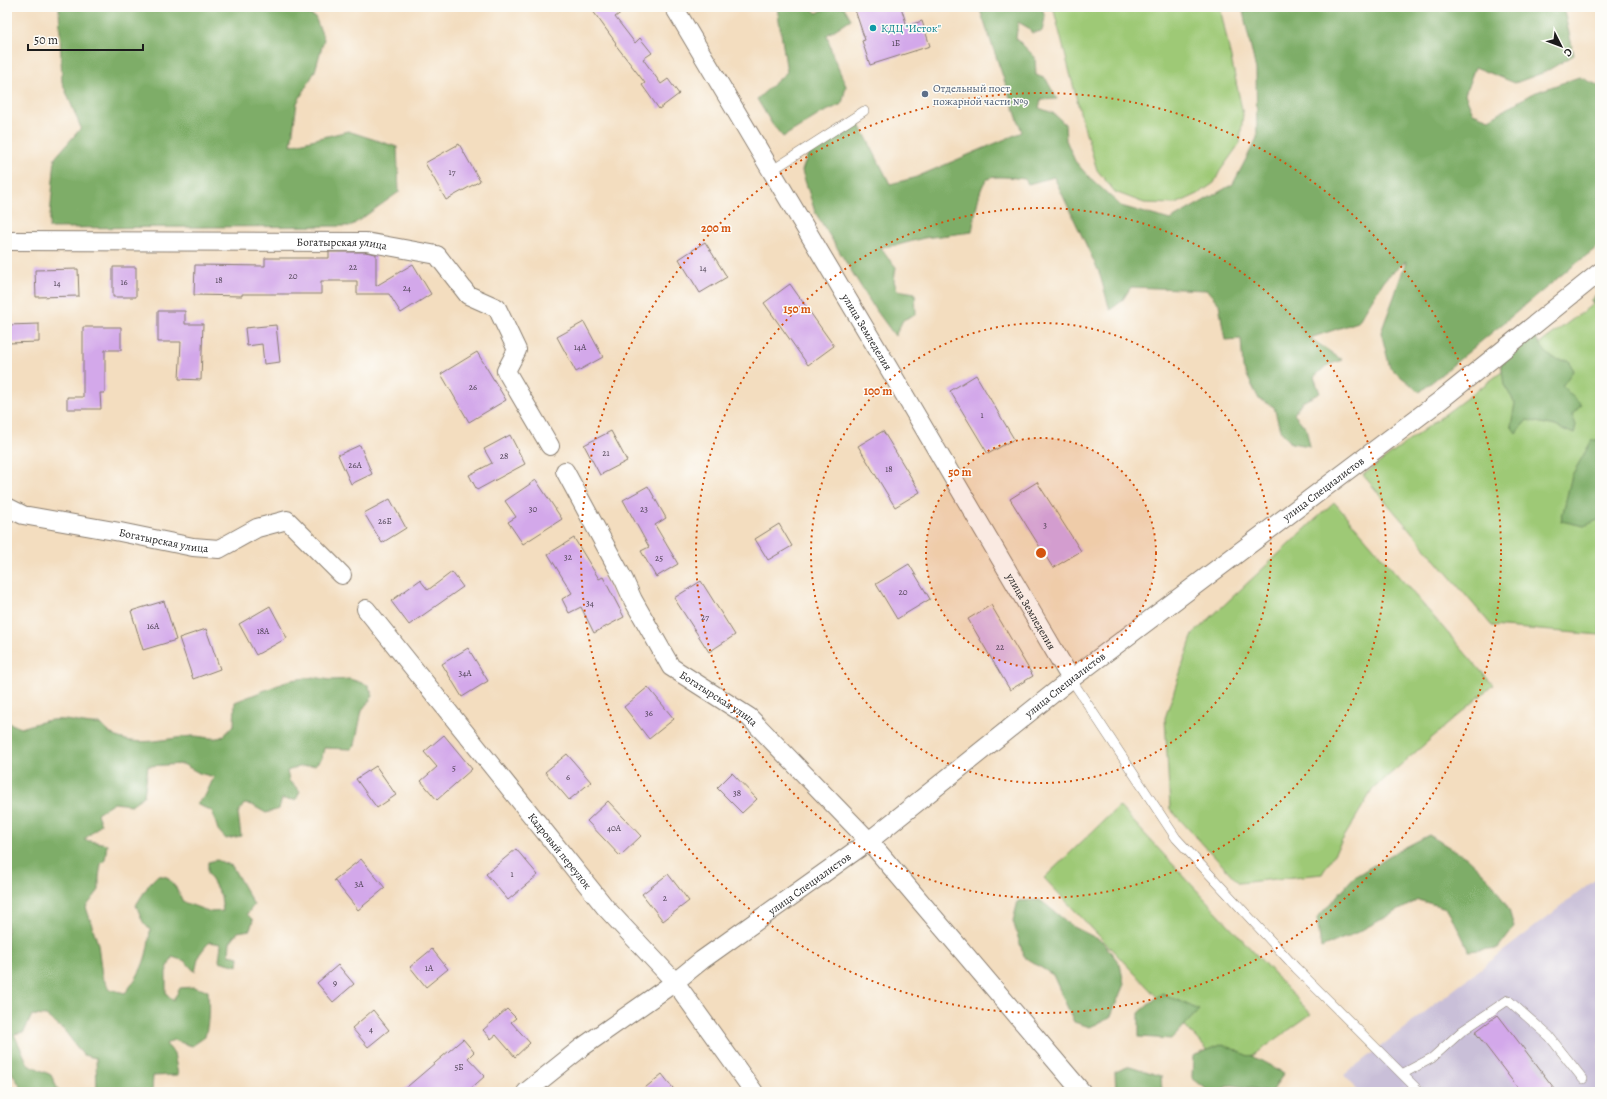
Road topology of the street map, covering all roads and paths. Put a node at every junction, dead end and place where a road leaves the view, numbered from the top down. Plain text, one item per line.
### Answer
1 (674, 7) edge
2 (864, 111) dead end
3 (772, 171) junction
4 (7, 241) edge
5 (1600, 272) edge
6 (550, 446) dead end
7 (565, 471) dead end
8 (7, 507) edge
9 (342, 575) dead end
10 (366, 609) dead end
11 (1071, 679) junction
12 (869, 841) junction
13 (675, 982) junction
14 (1402, 1074) junction
15 (1582, 1079) dead end
16 (526, 1092) edge
17 (754, 1092) edge
18 (1082, 1092) edge
19 (1420, 1092) edge

1 - 3 street, улица Земледелия
2 - 3 lane
3 - 11 street, улица Земледелия
4 - 6 street, Богатырская улица
5 - 11 street, улица Специалистов
7 - 12 street, Богатырская улица
8 - 9 street, Богатырская улица
10 - 13 street, Кадровый переулок
11 - 12 street, улица Специалистов
11 - 14 lane
12 - 13 street, улица Специалистов
12 - 18 street, Богатырская улица
13 - 16 street, улица Специалистов
13 - 17 street, Кадровый переулок
14 - 15 lane
14 - 19 lane

